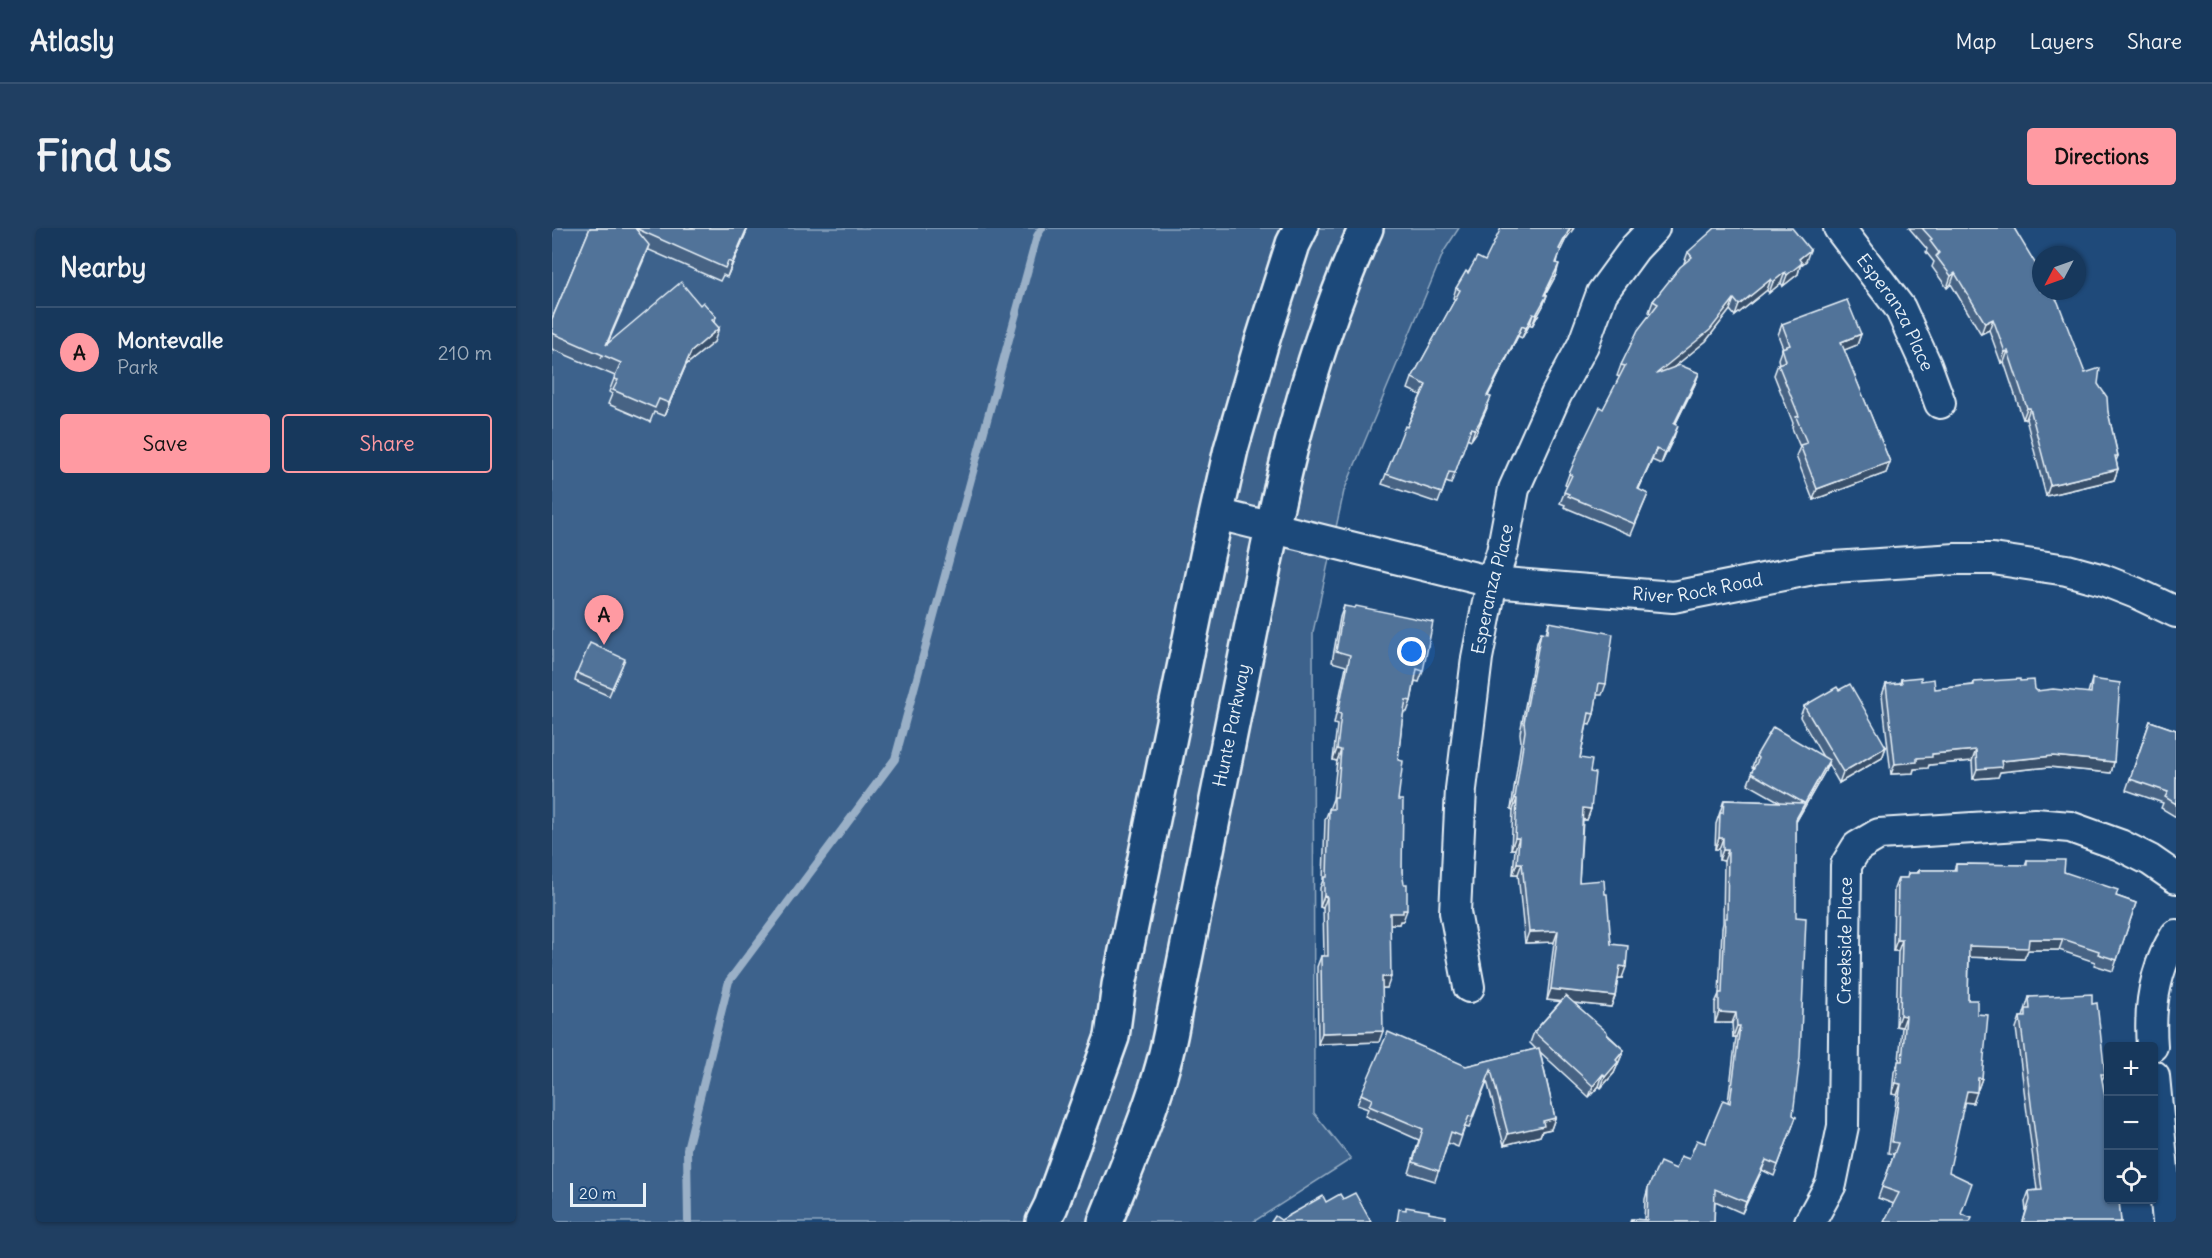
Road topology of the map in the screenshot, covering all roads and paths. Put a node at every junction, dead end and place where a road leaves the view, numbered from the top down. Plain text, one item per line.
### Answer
1 (1301, 228) edge
2 (1366, 228) edge
3 (1654, 228) edge
4 (1839, 228) edge
5 (1940, 403) dead end
6 (1216, 514) junction
7 (1272, 528) junction
8 (1492, 582) junction
9 (2176, 612) edge
10 (2176, 878) edge
11 (2176, 935) edge
12 (1469, 987) dead end
13 (2152, 1042) edge
14 (2156, 1096) edge
15 (1043, 1222) edge
16 (1106, 1222) edge
17 (1810, 1222) edge
18 (2168, 1222) edge

1 - 6 main road
2 - 7 main road, Hunte Parkway
3 - 8 street, Esperanza Place
4 - 5 street, Esperanza Place
6 - 7 street, River Rock Road
6 - 15 main road
7 - 8 street, River Rock Road
7 - 16 main road, Hunte Parkway
8 - 9 street, River Rock Road
8 - 12 street, Esperanza Place
10 - 17 street, Creekside Place
11 - 13 street
14 - 18 street

